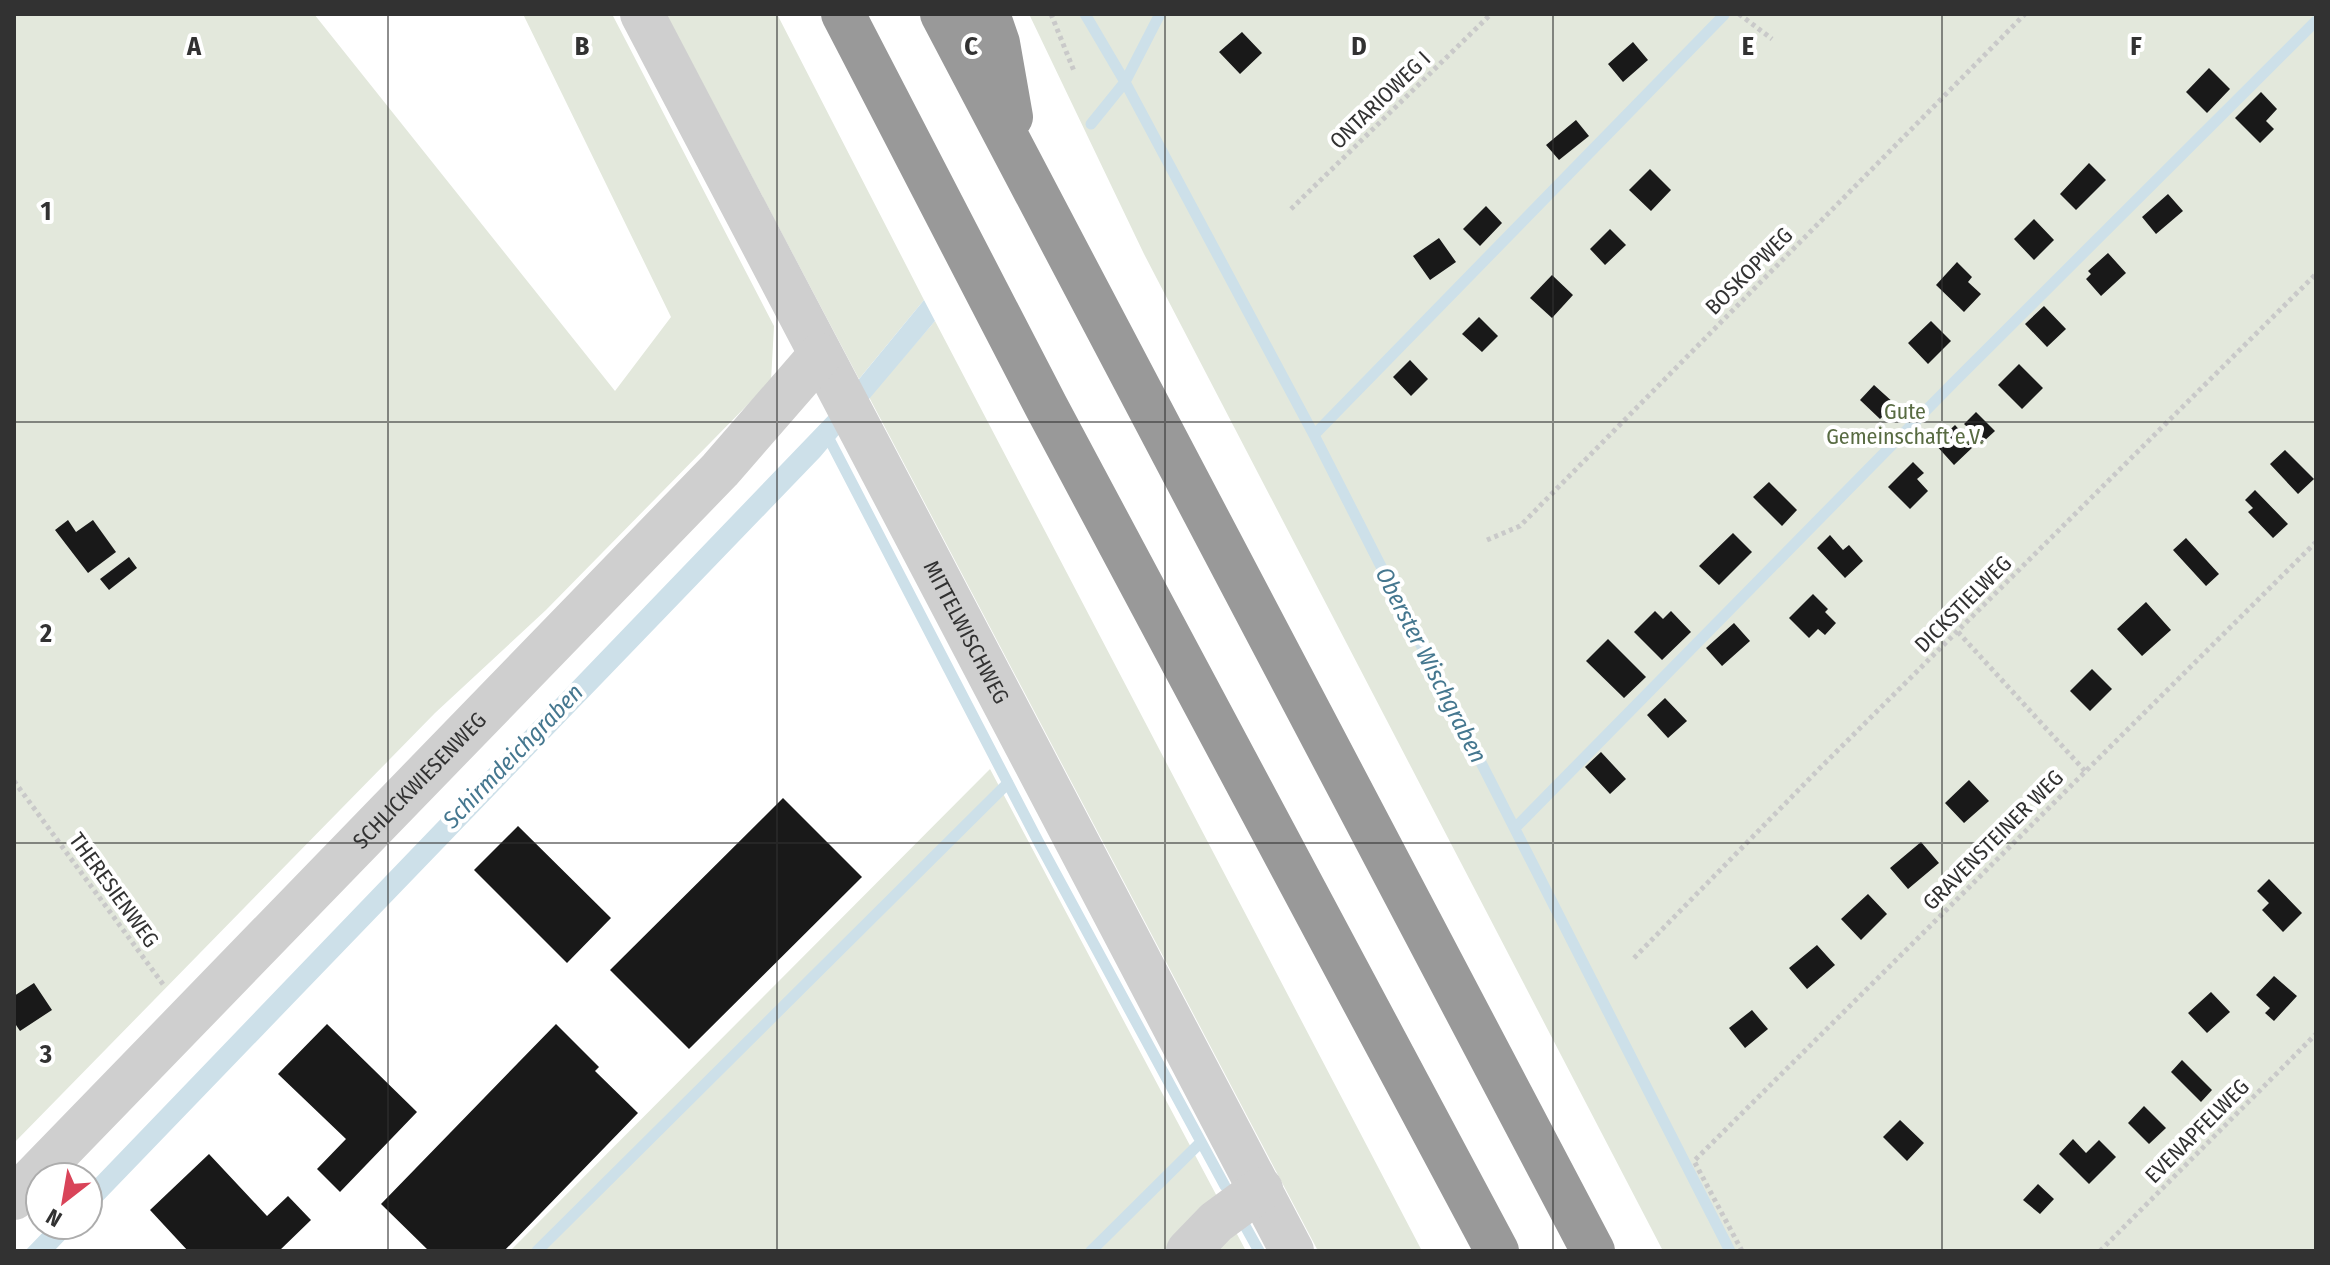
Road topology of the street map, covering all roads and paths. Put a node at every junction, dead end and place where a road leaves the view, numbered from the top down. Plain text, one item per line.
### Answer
1 (642, 14) edge
2 (843, 14) edge
3 (942, 14) edge
4 (988, 14) edge
5 (1051, 14) edge
6 (1491, 14) edge
7 (1739, 14) edge
8 (2025, 14) edge
9 (1772, 39) dead end
10 (1074, 71) dead end
11 (1020, 163) junction
12 (1291, 209) dead end
13 (2316, 274) edge
14 (838, 389) junction
15 (1487, 540) dead end
16 (2316, 542) edge
17 (1958, 632) junction
18 (2085, 771) junction
19 (14, 781) edge
20 (1634, 958) dead end
21 (188, 1018) junction
22 (2316, 1034) edge
23 (1261, 1189) junction
24 (14, 1198) edge
25 (1188, 1251) edge
26 (1292, 1251) edge
27 (1497, 1251) edge
28 (1593, 1251) edge
29 (1742, 1251) edge
30 (2100, 1251) edge

1 - 14 street, MITTELWISCHWEG
2 - 27 highway
3 - 11 highway
4 - 11 highway
5 - 10 path
6 - 12 path, ONTARIOWEG I
7 - 9 path
8 - 15 path, BOSKOPWEG
11 - 28 highway
13 - 17 path, DICKSTIELWEG
14 - 21 street, SCHLICKWIESENWEG
14 - 23 street, MITTELWISCHWEG
16 - 18 path, GRAVENSTEINER WEG
17 - 18 path
17 - 20 path, DICKSTIELWEG
18 - 29 path, GRAVENSTEINER WEG
19 - 21 path, THERESIENWEG
21 - 24 street, SCHLICKWIESENWEG
22 - 30 path, EVENAPFELWEG
23 - 25 street
23 - 26 street, MITTELWISCHWEG

